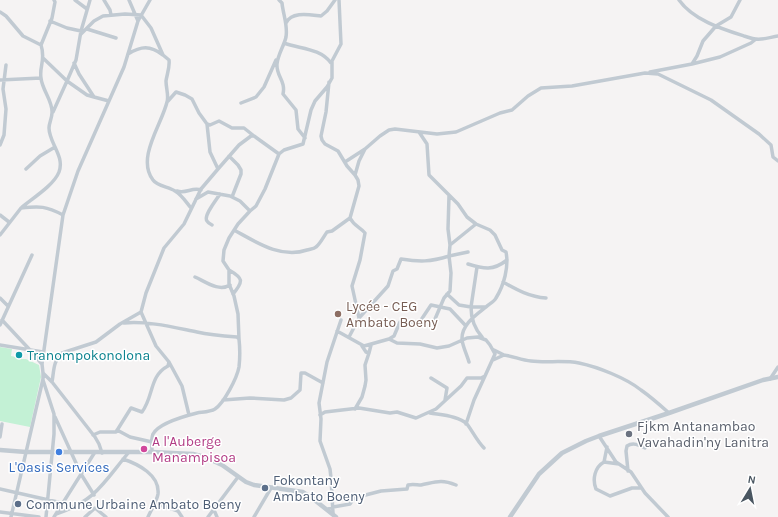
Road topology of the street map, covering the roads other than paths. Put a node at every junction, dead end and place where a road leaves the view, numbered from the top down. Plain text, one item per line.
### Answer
1 (54, 0) edge
2 (75, 0) edge
3 (90, 0) edge
4 (104, 0) edge
5 (129, 0) edge
6 (150, 0) edge
7 (335, 0) edge
8 (339, 0) edge
9 (680, 0) edge
10 (740, 0) edge
11 (281, 1) edge
12 (87, 9) junction
13 (0, 12) edge
14 (135, 14) junction
15 (111, 15) junction
16 (141, 15) junction
17 (50, 21) junction
18 (138, 21) junction
19 (286, 23) junction
20 (716, 26) junction
21 (87, 29) junction
22 (81, 33) junction
23 (778, 36) edge
24 (116, 38) dead end
25 (756, 39) junction
26 (284, 43) junction
27 (41, 45) junction
28 (128, 54) junction
29 (164, 55) junction
30 (279, 55) junction
31 (43, 58) junction
32 (74, 63) junction
33 (331, 63) junction
34 (692, 64) junction
35 (6, 65) dead end
36 (645, 73) junction
37 (41, 78) junction
38 (2, 80) edge
39 (67, 81) junction
40 (329, 82) junction
41 (166, 88) junction
42 (176, 92) junction
43 (94, 97) junction
44 (109, 101) junction
45 (168, 101) junction
46 (241, 103) dead end
47 (52, 113) junction
48 (207, 124) junction
49 (419, 132) junction
50 (254, 136) junction
51 (305, 138) junction
52 (0, 145) edge
53 (55, 147) junction
54 (365, 149) junction
55 (279, 154) junction
56 (229, 156) junction
57 (778, 161) edge
58 (346, 162) junction
59 (218, 168) junction
60 (26, 169) dead end
61 (355, 175) junction
62 (201, 190) junction
63 (176, 191) junction
64 (208, 192) junction
65 (220, 194) junction
66 (449, 196) junction
67 (232, 197) junction
68 (196, 200) junction
69 (21, 208) junction
70 (191, 208) junction
71 (250, 211) junction
72 (0, 214) edge
73 (63, 215) junction
74 (350, 218) junction
75 (9, 222) junction
76 (476, 224) junction
77 (212, 225) dead end
78 (234, 230) junction
79 (0, 235) edge
80 (450, 246) junction
81 (468, 252) dead end
82 (32, 254) dead end
83 (449, 256) junction
84 (507, 260) junction
85 (468, 264) dead end
86 (476, 267) junction
87 (229, 270) junction
88 (195, 277) dead end
89 (503, 282) junction
90 (230, 285) junction
91 (233, 294) junction
92 (447, 294) junction
93 (0, 298) edge
94 (546, 298) dead end
95 (8, 306) junction
96 (439, 306) junction
97 (471, 307) junction
98 (486, 307) junction
99 (141, 312) junction
100 (472, 317) junction
101 (359, 318) junction
102 (436, 319) dead end
103 (2, 320) junction
104 (341, 320) dead end
105 (122, 323) junction
106 (146, 323) junction
107 (0, 325) edge
108 (466, 326) junction
109 (337, 331) junction
110 (348, 337) junction
111 (239, 339) junction
112 (389, 339) junction
113 (462, 339) junction
114 (483, 339) junction
115 (0, 345) edge
116 (371, 345) junction
117 (362, 346) junction
118 (30, 350) junction
119 (494, 350) junction
120 (43, 352) junction
121 (369, 353) junction
122 (504, 355) junction
123 (493, 360) junction
124 (169, 362) junction
125 (469, 362) dead end
126 (42, 364) junction
127 (778, 367) edge
128 (43, 373) junction
129 (485, 376) junction
130 (778, 376) edge
131 (431, 378) dead end
132 (43, 379) junction
133 (770, 379) junction
134 (52, 382) junction
135 (323, 383) junction
136 (223, 400) junction
137 (445, 400) junction
138 (355, 409) junction
139 (429, 413) junction
140 (669, 413) junction
141 (54, 414) junction
142 (189, 415) junction
143 (320, 415) junction
144 (2, 424) dead end
145 (466, 424) junction
146 (118, 430) junction
147 (93, 435) junction
148 (599, 436) junction
149 (0, 437) edge
150 (152, 442) junction
151 (484, 448) dead end
152 (607, 448) junction
153 (645, 448) dead end
154 (0, 450) edge
155 (26, 452) junction
156 (95, 452) junction
157 (129, 452) junction
158 (152, 452) junction
159 (52, 453) junction
160 (72, 453) junction
161 (102, 453) junction
162 (123, 459) junction
163 (604, 462) junction
164 (619, 464) junction
165 (628, 471) junction
166 (81, 474) junction
167 (238, 477) junction
168 (456, 485) dead end
169 (271, 488) junction
170 (641, 488) junction
171 (0, 489) edge
172 (16, 493) junction
173 (94, 495) junction
174 (48, 500) junction
175 (62, 503) junction
176 (154, 503) junction
177 (330, 508) junction
178 (214, 510) junction
179 (0, 512) edge
180 (12, 515) edge
181 (335, 515) edge
182 (55, 516) edge
183 (105, 516) edge
184 (39, 517) edge
185 (46, 517) edge
186 (85, 517) edge
187 (110, 517) edge
188 (148, 517) edge
189 (182, 517) edge
190 (208, 517) edge
191 (217, 517) edge
192 (254, 517) edge
193 (510, 517) edge
194 (668, 517) edge

1 - 17 street
2 - 12 street
3 - 12 street
4 - 15 street
5 - 14 street
6 - 16 street
7 - 19 street
8 - 33 street
9 - 20 street
10 - 20 street
11 - 19 street
12 - 22 street
13 - 27 street
14 - 15 street
14 - 16 street
14 - 18 street
15 - 21 street
16 - 18 street
16 - 29 street
17 - 22 street
17 - 27 street
18 - 28 street
19 - 26 street
20 - 25 street
20 - 34 street
21 - 22 street
21 - 24 street
22 - 32 street
23 - 25 street
25 - 34 street
26 - 30 street
26 - 33 street
27 - 31 street
28 - 29 street
28 - 44 street
29 - 41 street
30 - 46 street
30 - 51 street
31 - 37 street
31 - 39 street
32 - 39 street
32 - 43 street
33 - 40 street
34 - 36 street
35 - 38 street
36 - 49 street
36 - 57 street
37 - 38 street
37 - 47 street
38 - 52 street
39 - 43 street
39 - 47 street
40 - 51 street
40 - 58 street
41 - 42 street
41 - 45 street
42 - 45 street
42 - 48 street
43 - 44 street
44 - 73 street
45 - 63 street
47 - 53 street
48 - 50 street
48 - 59 street
49 - 54 street
49 - 66 street
50 - 55 street
50 - 56 street
51 - 55 street
53 - 60 street
53 - 69 street
54 - 58 street
54 - 61 street
55 - 71 street
56 - 59 street
56 - 67 street
58 - 61 street
59 - 62 street
61 - 74 street
62 - 63 street
62 - 64 street
62 - 68 street
63 - 70 street
64 - 65 street
64 - 68 street
65 - 67 street
65 - 77 street
66 - 76 street
66 - 80 street
67 - 71 street
68 - 70 street
69 - 73 street
69 - 75 street
70 - 99 street
71 - 78 street
72 - 75 street
73 - 120 street
74 - 78 street
74 - 101 street
75 - 79 street
76 - 80 street
76 - 84 street
78 - 87 street
80 - 83 street
81 - 83 street
82 - 95 street
83 - 92 street
83 - 101 street
84 - 86 street
84 - 89 street
85 - 86 street
86 - 97 street
87 - 90 street
87 - 91 street
88 - 90 street
89 - 94 street
89 - 98 street
90 - 91 street
91 - 111 street
92 - 96 street
92 - 97 street
93 - 95 street
95 - 103 street
96 - 102 street
96 - 108 street
96 - 112 street
97 - 98 street
97 - 100 street
98 - 100 street
99 - 105 street
99 - 106 street
100 - 108 street
100 - 114 street
101 - 110 street
103 - 107 street
103 - 118 street
104 - 109 street
105 - 106 street
105 - 134 street
106 - 111 street
106 - 124 street
108 - 113 street
109 - 110 street
109 - 135 street
110 - 117 street
111 - 136 street
112 - 113 street
112 - 116 street
113 - 114 street
113 - 125 street
114 - 119 street
115 - 118 street
116 - 117 street
116 - 121 street
117 - 121 street
118 - 120 street
118 - 126 street
119 - 122 street
119 - 123 street
120 - 126 street
121 - 138 street
122 - 123 street
122 - 140 street
123 - 129 street
124 - 142 street
124 - 146 street
126 - 128 street
127 - 133 street
128 - 132 street
128 - 134 street
129 - 137 street
129 - 145 street
130 - 133 street
131 - 137 street
132 - 141 street
132 - 155 street
133 - 140 street
134 - 147 street
135 - 136 street
135 - 143 street
136 - 142 street
137 - 139 street
138 - 139 street
138 - 143 street
139 - 145 street
140 - 148 street
141 - 159 street
141 - 160 street
142 - 150 street
143 - 177 street
144 - 149 street
145 - 151 street
146 - 147 street
146 - 150 street
147 - 161 street
148 - 152 street
148 - 193 street
150 - 158 street
152 - 163 street
152 - 164 street
153 - 165 street
154 - 155 street
155 - 159 street
155 - 172 street
156 - 160 street
156 - 161 street
156 - 166 street
157 - 158 street
157 - 161 street
157 - 162 street
158 - 167 street
159 - 160 street
159 - 174 street
160 - 166 street
162 - 173 street
162 - 176 street
163 - 164 street
163 - 170 street
164 - 165 street
165 - 170 street
166 - 173 street
166 - 175 street
167 - 169 street
167 - 178 street
168 - 177 street
169 - 177 street
169 - 192 street
170 - 194 street
171 - 172 street
172 - 174 street
172 - 180 street
173 - 182 street
174 - 175 street
174 - 185 street
175 - 182 street
176 - 188 street
176 - 189 street
177 - 181 street
178 - 190 street
178 - 191 street
179 - 180 street
180 - 184 street
183 - 186 street
183 - 187 street

